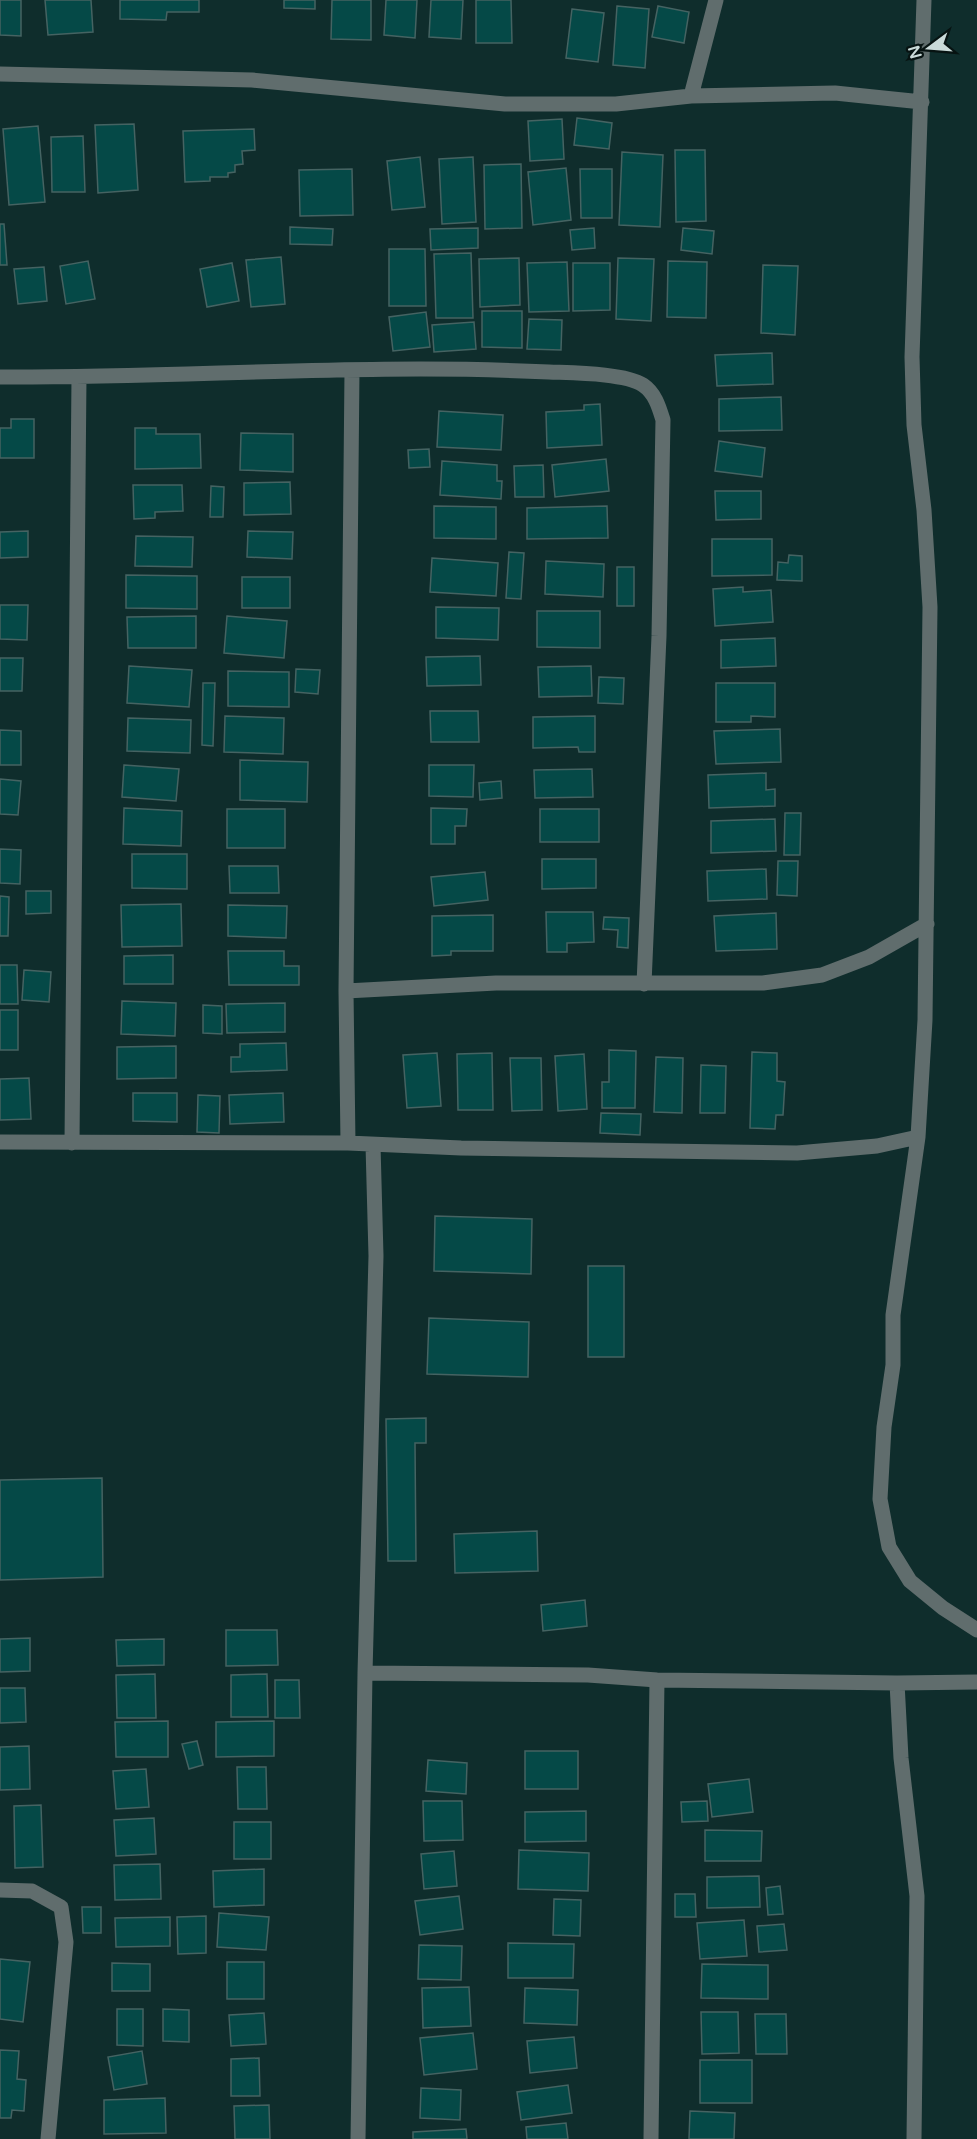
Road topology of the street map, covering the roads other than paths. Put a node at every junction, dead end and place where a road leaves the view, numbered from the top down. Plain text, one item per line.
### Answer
1 (717, 0) edge
2 (924, 0) edge
3 (0, 74) edge
4 (691, 96) junction
5 (922, 102) junction
6 (352, 370) junction
7 (0, 377) edge
8 (79, 378) junction
9 (927, 924) junction
10 (645, 984) junction
11 (346, 991) junction
12 (918, 1137) junction
13 (0, 1142) edge
14 (72, 1143) junction
15 (348, 1143) junction
16 (373, 1145) junction
17 (977, 1630) edge
18 (365, 1673) junction
19 (657, 1680) junction
20 (977, 1682) edge
21 (897, 1683) junction
22 (0, 1890) edge
23 (48, 2139) edge
24 (358, 2139) edge
25 (651, 2139) edge
26 (914, 2139) edge

1 - 4 street
2 - 5 street
3 - 4 street
4 - 5 street
5 - 9 street
6 - 8 street
6 - 10 street
6 - 11 street
7 - 8 street
8 - 14 street
9 - 10 street
9 - 12 street
10 - 11 street
11 - 15 street
12 - 16 street
12 - 17 street
13 - 14 street
14 - 15 street
15 - 16 street
16 - 18 street
18 - 19 street
18 - 24 street
19 - 21 street
19 - 25 street
20 - 21 street
21 - 26 street
22 - 23 street

